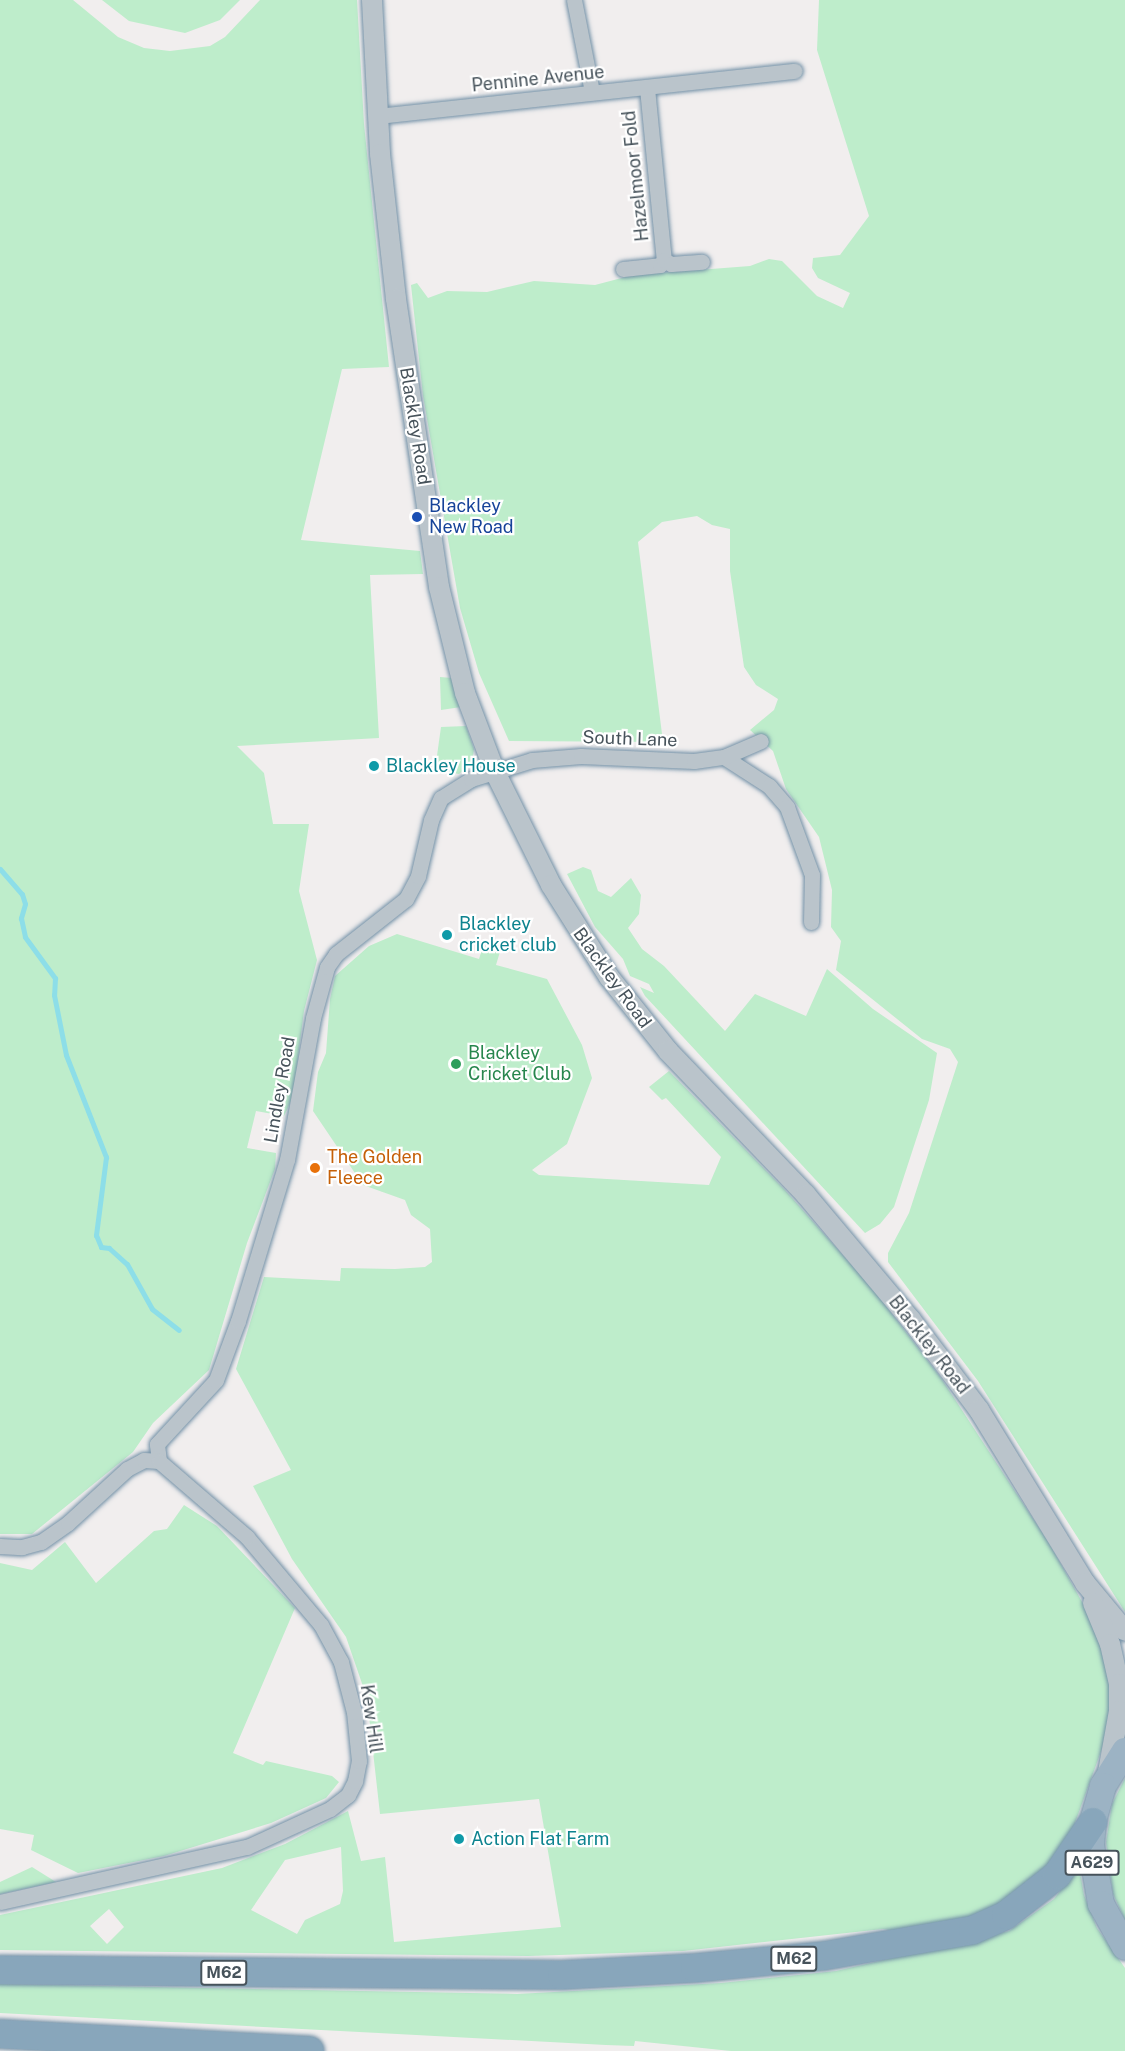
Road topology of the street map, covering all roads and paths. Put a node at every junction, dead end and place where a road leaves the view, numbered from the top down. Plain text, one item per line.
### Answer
1 (372, 0) edge
2 (574, 0) edge
3 (795, 71) dead end
4 (647, 88) junction
5 (592, 92) junction
6 (378, 116) junction
7 (664, 260) junction
8 (702, 262) dead end
9 (623, 269) dead end
10 (761, 741) dead end
11 (724, 757) junction
12 (495, 772) junction
13 (811, 922) dead end
14 (159, 1461) junction
15 (0, 1546) edge
16 (1085, 1583) junction
17 (1125, 1631) edge
18 (1125, 1751) edge
19 (1108, 1775) junction
20 (1093, 1822) junction
21 (0, 1902) edge
22 (1125, 1947) edge
23 (0, 1970) edge
24 (0, 2034) edge
25 (310, 2051) edge

1 - 6 street, Blackley Road
2 - 5 street
3 - 4 street, Pennine Avenue
4 - 5 street, Pennine Avenue
4 - 7 street, Hazelmoor Fold
5 - 6 street, Pennine Avenue
6 - 12 street, Blackley Road
7 - 8 street, Hazelmoor Fold
7 - 9 street, Hazelmoor Fold
10 - 11 street, South Lane
11 - 12 street, South Lane
11 - 13 street
12 - 14 street, Lindley Road
12 - 16 street, Blackley Road
14 - 15 street
14 - 21 street, Kew Hill
16 - 17 street, Blackley Road
16 - 19 street, Blackley Road
18 - 19 highway, A629
19 - 20 highway, A629
20 - 22 highway, A629
20 - 23 highway, M62
24 - 25 highway

